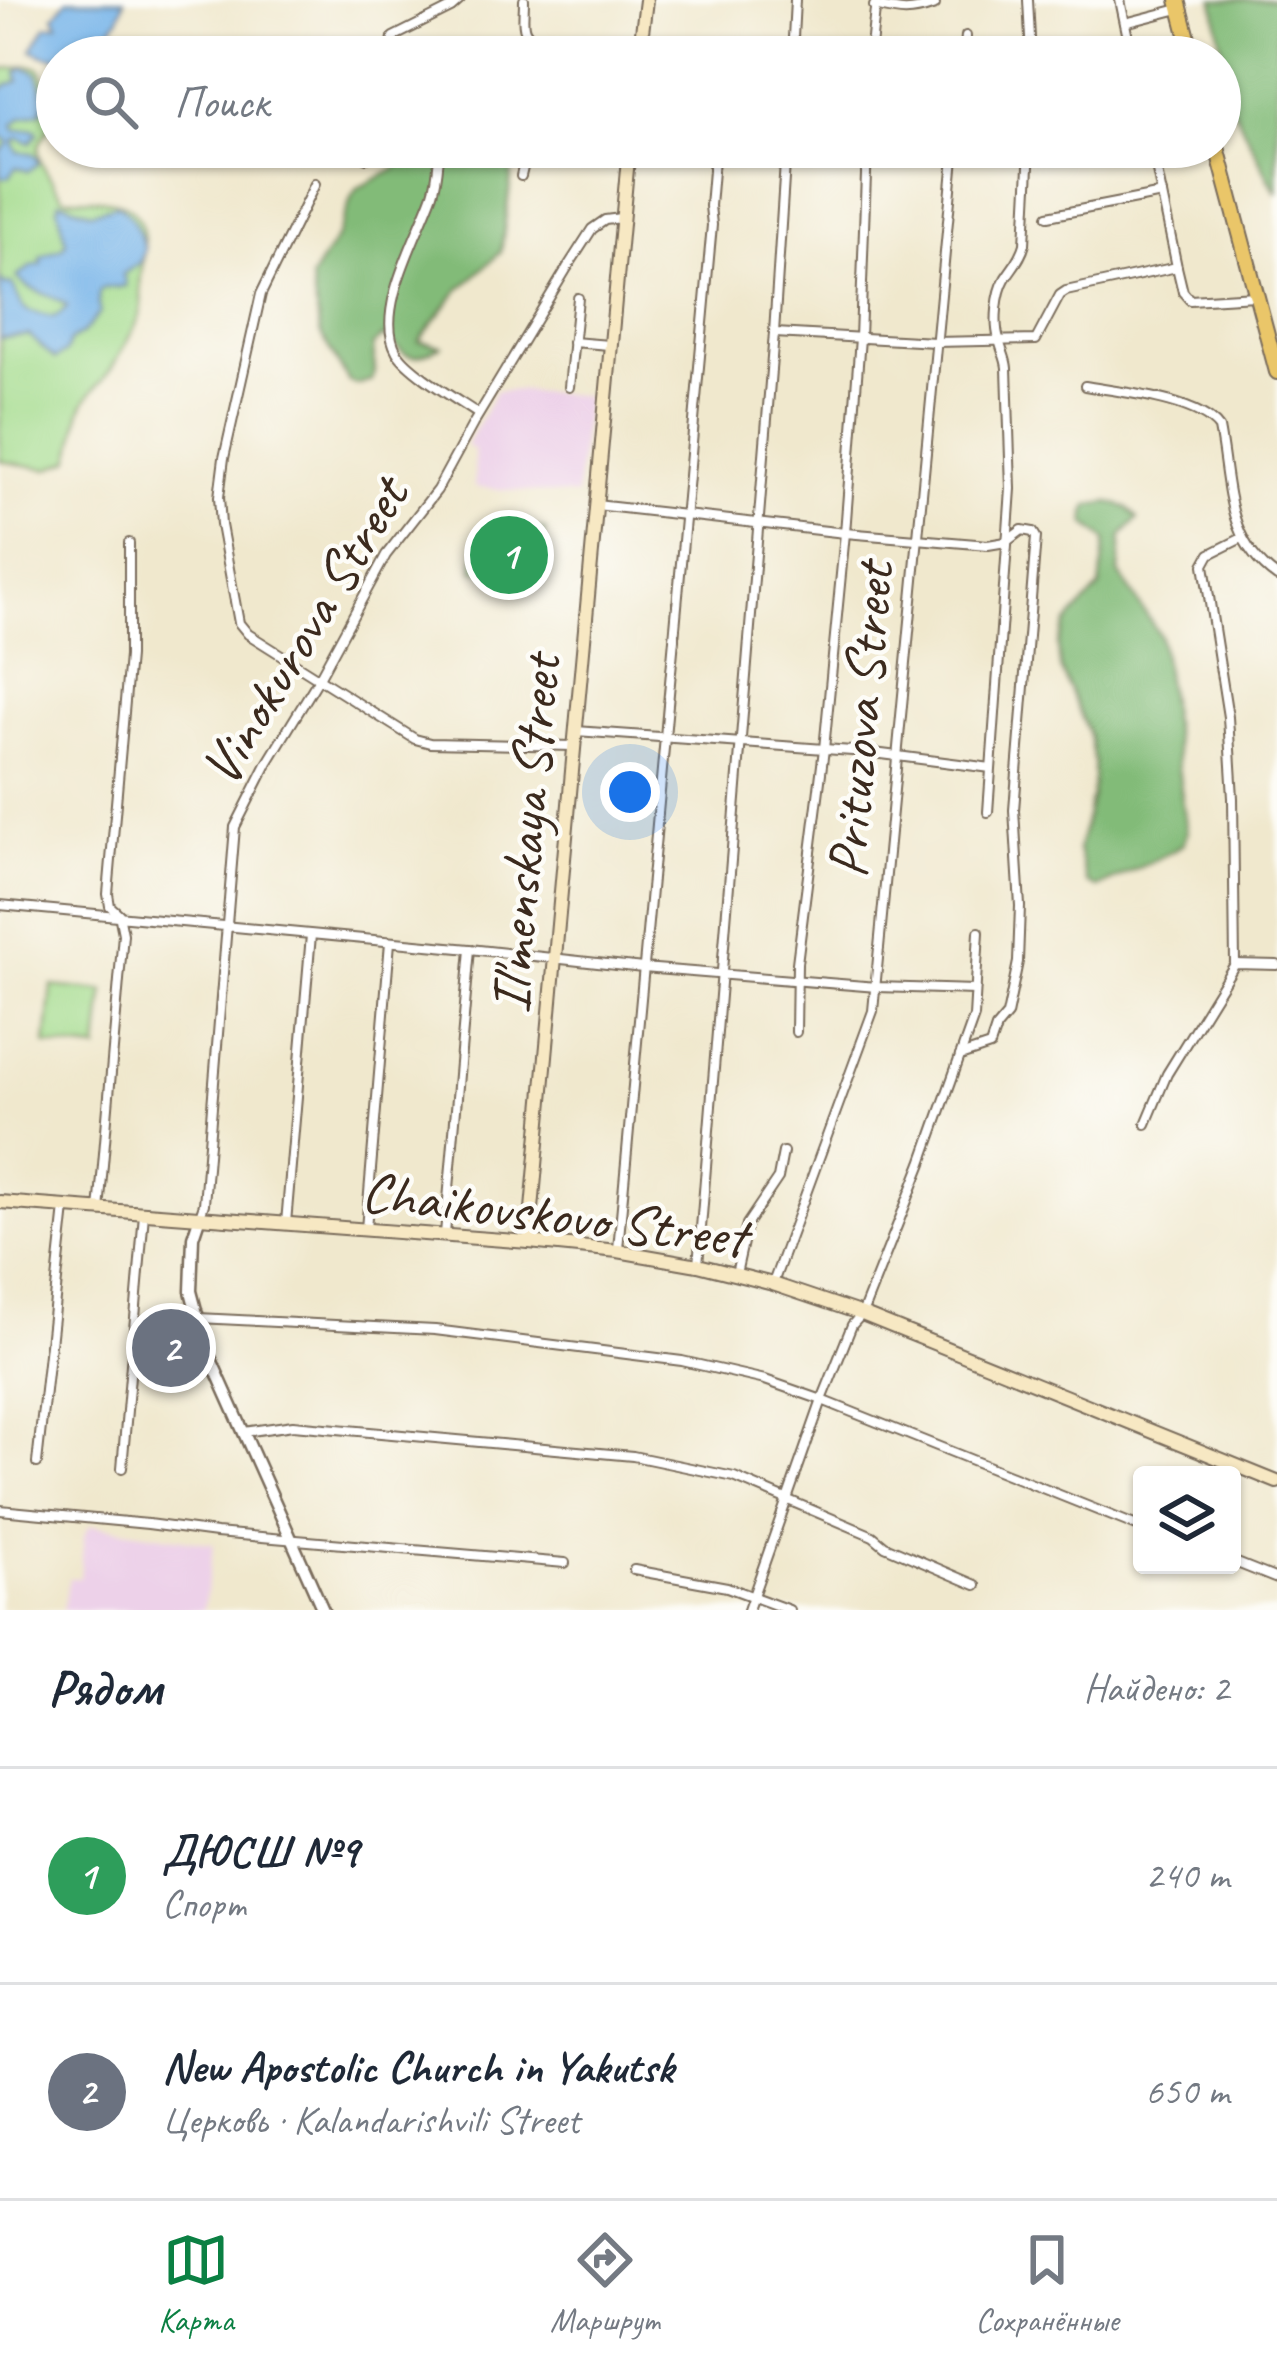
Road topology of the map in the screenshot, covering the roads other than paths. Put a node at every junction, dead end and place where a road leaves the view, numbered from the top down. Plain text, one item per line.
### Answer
1 (460, 0) edge
2 (524, 0) edge
3 (646, 0) edge
4 (796, 0) edge
5 (1028, 0) edge
6 (1120, 0) edge
7 (875, 3) edge
8 (1179, 4) edge
9 (935, 5) dead end
10 (1125, 22) junction
11 (395, 36) edge
12 (527, 36) edge
13 (642, 36) edge
14 (793, 36) edge
15 (872, 36) edge
16 (1030, 36) edge
17 (1128, 36) edge
18 (1187, 36) edge
19 (437, 168) edge
20 (523, 168) edge
21 (627, 168) edge
22 (713, 168) edge
23 (785, 168) edge
24 (866, 168) edge
25 (953, 168) edge
26 (1029, 168) edge
27 (1156, 168) edge
28 (1223, 168) edge
29 (521, 176) dead end
30 (315, 184) dead end
31 (1162, 194) junction
32 (1048, 216) dead end
33 (621, 218) junction
34 (1177, 267) junction
35 (1257, 296) junction
36 (578, 298) dead end
37 (775, 333) junction
38 (860, 338) junction
39 (573, 342) junction
40 (935, 342) junction
41 (999, 342) junction
42 (609, 345) junction
43 (1277, 372) edge
44 (1085, 386) dead end
45 (569, 387) dead end
46 (478, 415) junction
47 (594, 505) junction
48 (685, 514) junction
49 (759, 523) junction
50 (844, 532) junction
51 (917, 537) junction
52 (1242, 538) junction
53 (1006, 542) junction
54 (129, 543) dead end
55 (1277, 578) edge
56 (319, 680) junction
57 (575, 738) junction
58 (664, 738) junction
59 (740, 743) junction
60 (824, 749) junction
61 (898, 756) junction
62 (992, 768) junction
63 (988, 812) dead end
64 (0, 905) edge
65 (119, 914) junction
66 (227, 928) junction
67 (979, 932) dead end
68 (310, 935) junction
69 (390, 942) junction
70 (470, 949) junction
71 (556, 958) junction
72 (1235, 964) junction
73 (1277, 965) edge
74 (643, 968) junction
75 (722, 974) junction
76 (796, 980) junction
77 (877, 986) junction
78 (975, 990) junction
79 (796, 1032) dead end
80 (960, 1056) junction
81 (1146, 1124) dead end
82 (783, 1152) dead end
83 (0, 1202) edge
84 (65, 1208) junction
85 (99, 1211) junction
86 (144, 1214) junction
87 (199, 1219) junction
88 (286, 1223) junction
89 (366, 1229) junction
90 (445, 1235) junction
91 (530, 1242) junction
92 (618, 1251) junction
93 (698, 1264) junction
94 (736, 1274) junction
95 (773, 1284) junction
96 (862, 1314) junction
97 (197, 1318) junction
98 (822, 1400) junction
99 (243, 1432) junction
100 (37, 1462) dead end
101 (122, 1468) dead end
102 (1277, 1482) edge
103 (785, 1499) junction
104 (0, 1510) edge
105 (1133, 1524) edge
106 (292, 1539) junction
107 (565, 1563) dead end
108 (1241, 1565) edge
109 (634, 1570) dead end
110 (1277, 1579) edge
111 (976, 1585) dead end
112 (753, 1594) junction
113 (323, 1610) edge
114 (748, 1610) edge
115 (789, 1610) edge

1 - 11 street
2 - 12 street
3 - 13 main road
4 - 14 street
5 - 16 street
6 - 10 street
7 - 9 street
7 - 15 street
8 - 10 street
8 - 18 main road
10 - 17 street
19 - 46 street
20 - 29 street
21 - 33 main road, Il'menskaya Street
22 - 48 street
23 - 37 street
24 - 38 street
25 - 40 street, Prituzova Street
26 - 41 street
27 - 31 street
28 - 35 main road
30 - 56 street
31 - 32 street
31 - 34 street
33 - 42 main road, Il'menskaya Street
33 - 46 street, Vinokurova Street
34 - 35 street
34 - 41 street
35 - 43 main road
36 - 39 street
37 - 38 street
37 - 49 street
38 - 40 street
38 - 50 street
39 - 42 street
39 - 45 street
40 - 41 street
40 - 51 street, Prituzova Street
41 - 53 street
42 - 47 main road, Il'menskaya Street
44 - 52 street
46 - 56 street, Vinokurova Street
47 - 48 street
47 - 57 main road, Il'menskaya Street
48 - 49 street
48 - 58 street
49 - 50 street
49 - 59 street
50 - 51 street
50 - 60 street
51 - 53 street
51 - 61 street, Prituzova Street
52 - 55 street
52 - 72 street
53 - 62 street
53 - 80 street
54 - 65 street
56 - 57 street
56 - 66 street, Vinokurova Street
57 - 58 street
57 - 71 main road, Il'menskaya Street
58 - 59 street
58 - 74 street
59 - 60 street
59 - 75 street
60 - 61 street
60 - 76 street
61 - 62 street
61 - 77 street, Prituzova Street
62 - 63 street
64 - 65 street
65 - 66 street
65 - 85 street
66 - 68 street
66 - 87 street, Vinokurova Street
67 - 78 street
68 - 69 street
68 - 88 street
69 - 70 street
69 - 89 street
70 - 71 street
70 - 90 street
71 - 74 street
71 - 91 main road, Il'menskaya Street
72 - 73 street
72 - 81 street
74 - 75 street
74 - 92 street
75 - 76 street
75 - 93 street
76 - 77 street
76 - 79 street
77 - 78 street
77 - 95 street, Prituzova Street
78 - 80 street
80 - 96 street
82 - 94 street
83 - 84 main road, Chaikovskovo Street
84 - 85 main road, Chaikovskovo Street
84 - 100 street
85 - 86 main road, Chaikovskovo Street
86 - 87 main road, Chaikovskovo Street
86 - 101 street
87 - 88 main road, Chaikovskovo Street
87 - 97 street
88 - 89 main road, Chaikovskovo Street
89 - 90 main road, Chaikovskovo Street
90 - 91 main road, Chaikovskovo Street
91 - 92 main road, Chaikovskovo Street
92 - 93 main road, Chaikovskovo Street
93 - 94 main road, Chaikovskovo Street
94 - 95 main road, Chaikovskovo Street
95 - 96 main road, Chaikovskovo Street
96 - 98 street
96 - 102 main road, Chaikovskovo Street
97 - 98 street
97 - 99 street
98 - 103 street
98 - 105 street
99 - 103 street
99 - 106 street
103 - 111 street
103 - 112 street
104 - 106 street
106 - 107 street
106 - 113 street
108 - 110 street
109 - 112 street
112 - 114 street
112 - 115 street

